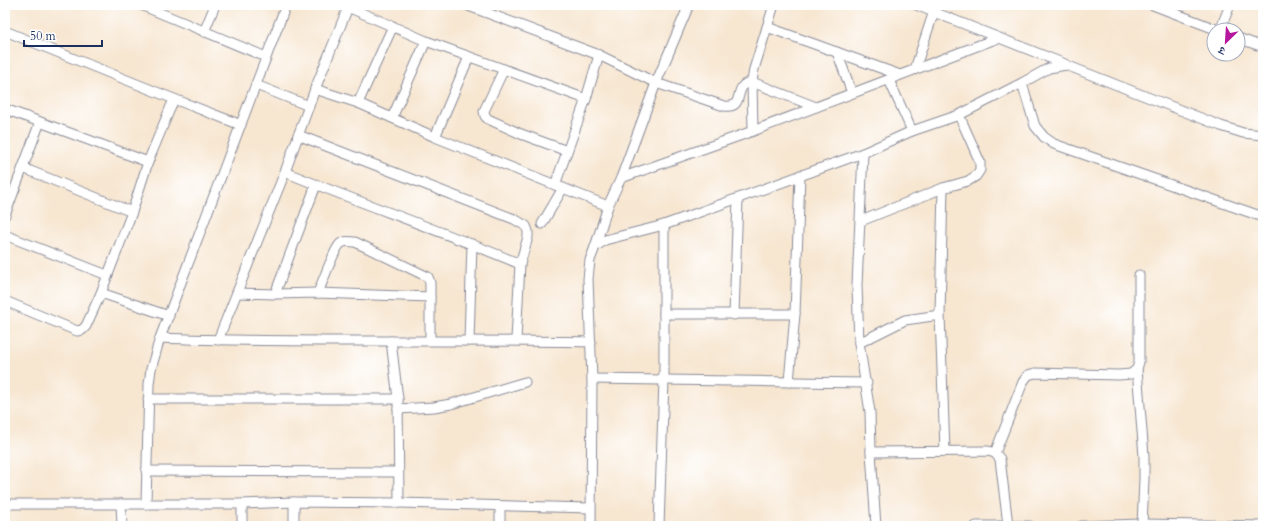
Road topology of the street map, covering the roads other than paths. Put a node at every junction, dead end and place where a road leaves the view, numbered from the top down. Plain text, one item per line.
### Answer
1 (141, 5) edge
2 (215, 5) edge
3 (286, 5) edge
4 (467, 5) edge
5 (689, 5) edge
6 (774, 5) edge
7 (916, 5) edge
8 (1153, 5) edge
9 (1230, 5) edge
10 (348, 6) edge
11 (154, 7) edge
12 (935, 9) edge
13 (1223, 22) edge
14 (1206, 25) edge
15 (393, 26) junction
16 (767, 27) junction
17 (5, 31) edge
18 (204, 32) junction
19 (998, 38) junction
20 (426, 41) junction
21 (1246, 41) edge
22 (1263, 47) edge
23 (837, 52) junction
24 (599, 55) junction
25 (266, 57) junction
26 (469, 57) junction
27 (1066, 65) junction
28 (504, 69) junction
29 (915, 69) junction
30 (900, 75) junction
31 (889, 80) junction
32 (656, 82) junction
33 (752, 82) junction
34 (1022, 83) junction
35 (256, 85) junction
36 (315, 89) junction
37 (852, 94) junction
38 (174, 99) junction
39 (586, 99) junction
40 (358, 103) junction
41 (309, 106) junction
42 (816, 107) junction
43 (5, 109) edge
44 (959, 114) junction
45 (392, 118) junction
46 (40, 122) junction
47 (241, 125) junction
48 (753, 131) junction
49 (912, 131) junction
50 (298, 135) junction
51 (1263, 135) edge
52 (435, 137) junction
53 (567, 151) junction
54 (863, 153) junction
55 (148, 162) junction
56 (23, 168) junction
57 (285, 172) junction
58 (800, 175) junction
59 (621, 178) junction
60 (316, 185) junction
61 (559, 186) junction
62 (943, 188) junction
63 (738, 199) junction
64 (608, 206) junction
65 (132, 212) junction
66 (5, 215) edge
67 (1263, 217) edge
68 (861, 221) junction
69 (542, 224) dead end
70 (664, 225) junction
71 (5, 236) edge
72 (472, 244) junction
73 (595, 247) junction
74 (520, 264) junction
75 (107, 275) junction
76 (1139, 275) dead end
77 (237, 292) junction
78 (100, 293) junction
79 (318, 293) junction
80 (275, 294) junction
81 (430, 297) junction
82 (5, 301) edge
83 (664, 314) junction
84 (795, 314) junction
85 (734, 315) junction
86 (940, 315) junction
87 (169, 316) junction
88 (160, 338) junction
89 (218, 340) junction
90 (430, 340) junction
91 (516, 340) junction
92 (391, 341) junction
93 (469, 341) junction
94 (591, 342) junction
95 (859, 343) junction
96 (1137, 369) junction
97 (592, 379) junction
98 (664, 380) junction
99 (524, 382) dead end
100 (789, 382) junction
101 (867, 383) junction
102 (398, 399) junction
103 (148, 400) junction
104 (398, 409) junction
105 (945, 451) junction
106 (871, 452) junction
107 (995, 453) junction
108 (146, 471) junction
109 (398, 472) junction
110 (294, 502) junction
111 (399, 503) junction
112 (5, 504) edge
113 (121, 504) junction
114 (146, 504) junction
115 (242, 504) junction
116 (500, 506) junction
117 (590, 508) junction
118 (1008, 525) edge
119 (1142, 525) edge
120 (1219, 525) edge
121 (122, 526) edge
122 (242, 526) edge
123 (294, 526) edge
124 (500, 526) edge
125 (591, 526) edge
126 (659, 526) edge
127 (876, 526) edge
128 (976, 526) edge
129 (1030, 526) edge
130 (1081, 526) edge
131 (1263, 526) edge

1 - 11 street
2 - 18 street
3 - 25 street
4 - 24 street
5 - 32 street
6 - 16 street
7 - 12 street
8 - 14 street
9 - 13 street
10 - 15 street
10 - 36 street
11 - 18 street
12 - 19 street
12 - 29 street
15 - 20 street
15 - 40 street
16 - 23 street
16 - 33 street
17 - 38 street
18 - 25 street
19 - 27 street
19 - 29 street
20 - 26 street
20 - 45 street
21 - 22 street
23 - 30 street
23 - 37 street
24 - 32 street
24 - 39 street
25 - 35 street
26 - 28 street
26 - 52 street
27 - 34 street
27 - 51 street
28 - 39 street
28 - 53 street
29 - 30 street
30 - 31 street
31 - 37 street
31 - 49 street
32 - 33 street
32 - 59 street
33 - 42 street
33 - 48 street
34 - 44 street
34 - 67 street
35 - 41 street
35 - 47 street
36 - 40 street
36 - 41 street
37 - 42 street
38 - 47 street
38 - 55 street
39 - 53 street
40 - 45 street
41 - 50 street
42 - 48 street
43 - 46 street
44 - 49 street
44 - 62 street
45 - 52 street
46 - 55 street
46 - 56 street
47 - 87 street
48 - 59 street
49 - 54 street
50 - 57 street
50 - 74 street
52 - 61 street
53 - 61 street
54 - 58 street
54 - 68 street
55 - 65 street
56 - 65 street
56 - 66 street
57 - 60 street
57 - 77 street
58 - 63 street
58 - 84 street
59 - 64 street
60 - 72 street
60 - 80 street
61 - 64 street
61 - 69 street
62 - 68 street
62 - 86 street
63 - 70 street
63 - 85 street
64 - 73 street
65 - 75 street
68 - 95 street
70 - 73 street
70 - 83 street
71 - 75 street
72 - 74 street
72 - 93 street
73 - 94 street
74 - 91 street
75 - 78 street
76 - 96 street
77 - 80 street
77 - 89 street
78 - 82 street
78 - 87 street
79 - 80 street
79 - 81 street
79 - 81 street
81 - 90 street
83 - 85 street
83 - 98 street
84 - 85 street
84 - 100 street
86 - 95 street
86 - 105 street
87 - 88 street
88 - 89 street
88 - 103 street
89 - 92 street
90 - 92 street
90 - 93 street
91 - 93 street
91 - 94 street
92 - 102 street
94 - 97 street
95 - 101 street
96 - 107 street
96 - 119 street
97 - 98 street
97 - 117 street
98 - 100 street
98 - 126 street
99 - 104 street
100 - 101 street
101 - 106 street
102 - 103 street
102 - 104 street
103 - 108 street
104 - 109 street
105 - 106 street
105 - 107 street
106 - 127 street
107 - 118 street
108 - 109 street
108 - 114 street
109 - 111 street
110 - 111 street
110 - 115 street
110 - 123 street
111 - 116 street
112 - 113 street
113 - 114 street
113 - 121 street
114 - 115 street
115 - 122 street
116 - 117 street
116 - 124 street
117 - 125 street
118 - 128 street
118 - 129 street
119 - 120 street
119 - 130 street
120 - 131 street

